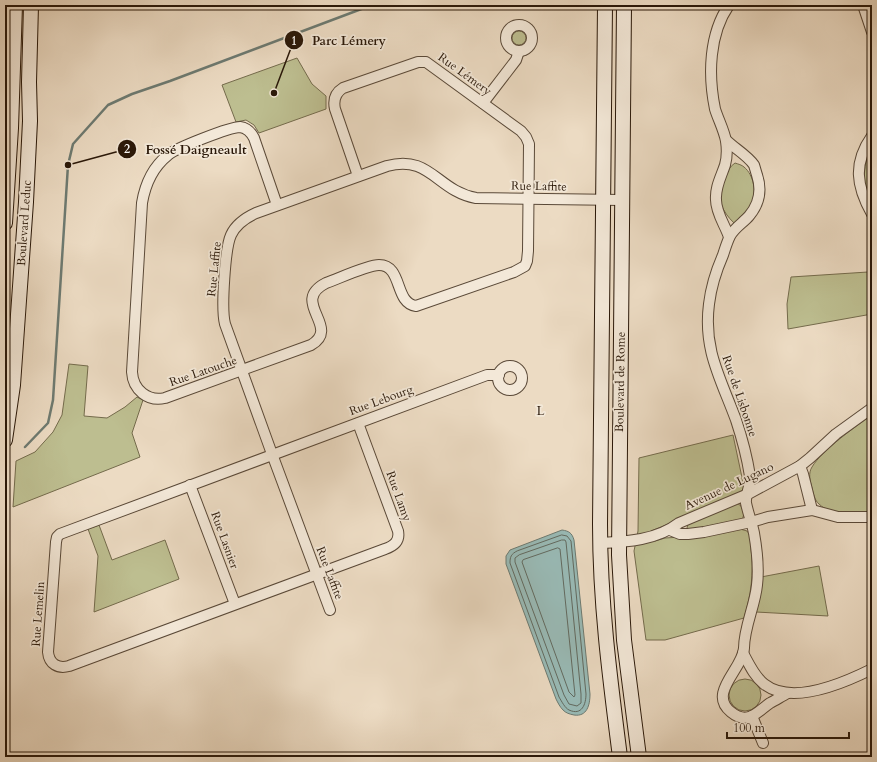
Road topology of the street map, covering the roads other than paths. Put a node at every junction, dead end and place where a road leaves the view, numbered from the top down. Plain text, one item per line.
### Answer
1 (16, 5) edge
2 (31, 5) edge
3 (605, 5) edge
4 (624, 5) edge
5 (729, 5) edge
6 (863, 5) edge
7 (872, 32) edge
8 (519, 50) dead end
9 (483, 104) junction
10 (872, 136) edge
11 (726, 140) junction
12 (358, 176) junction
13 (528, 199) junction
14 (603, 200) junction
15 (622, 200) junction
16 (277, 205) junction
17 (872, 214) edge
18 (5, 223) edge
19 (729, 237) junction
20 (242, 371) junction
21 (499, 374) dead end
22 (872, 408) edge
23 (358, 423) junction
24 (5, 440) edge
25 (272, 454) junction
26 (800, 466) junction
27 (190, 485) junction
28 (748, 494) junction
29 (812, 510) junction
30 (872, 517) edge
31 (751, 522) junction
32 (670, 530) junction
33 (600, 542) junction
34 (618, 542) junction
35 (317, 574) junction
36 (235, 604) junction
37 (330, 610) dead end
38 (744, 653) junction
39 (872, 669) edge
40 (788, 693) junction
41 (752, 716) junction
42 (763, 743) dead end
43 (620, 757) edge
44 (639, 757) edge

1 - 18 main road, Boulevard Leduc
2 - 24 main road, Boulevard Leduc
3 - 14 main road, Boulevard de Rome
4 - 15 main road, Boulevard de Rome
5 - 11 street
6 - 7 street
8 - 9 street
9 - 12 street, Rue Lémery
9 - 13 street, Rue Lémery
10 - 17 street
11 - 19 street
11 - 19 street, Rue de Lisbonne
12 - 13 street, Rue Laffite
12 - 16 street, Rue Laffite
13 - 14 street, Rue Laffite
13 - 20 street, Rue Latouche
14 - 15 street, Rue Laffite
14 - 33 main road, Boulevard de Rome
15 - 34 main road, Boulevard de Rome
16 - 20 street, Rue Laffite
16 - 20 street, Rue Latouche
19 - 28 street, Rue de Lisbonne
20 - 25 street, Rue Laffite
21 - 23 street, Rue Lebourg
22 - 26 street, Avenue de Lugano
23 - 25 street, Rue Lebourg
23 - 35 street, Rue Lamy
25 - 27 street, Rue Lemelin
25 - 35 street, Rue Laffite
26 - 28 street, Avenue de Lugano
26 - 29 street
27 - 36 street, Rue Lasnier
27 - 36 street, Rue Lemelin
28 - 31 street, Rue de Lisbonne
28 - 32 street, Avenue de Lugano
29 - 30 street, Avenue de Lugano
29 - 31 street, Avenue de Lugano
31 - 32 street, Avenue de Lugano
31 - 38 street, Rue de Lisbonne
32 - 34 street, Avenue de Lugano
33 - 34 street, Avenue de Lugano
33 - 43 main road, Boulevard de Rome
34 - 44 main road, Boulevard de Rome
35 - 36 street, Rue Lemelin
35 - 37 street, Rue Laffite
38 - 40 street
38 - 41 street
39 - 40 street
40 - 41 street
41 - 42 street

